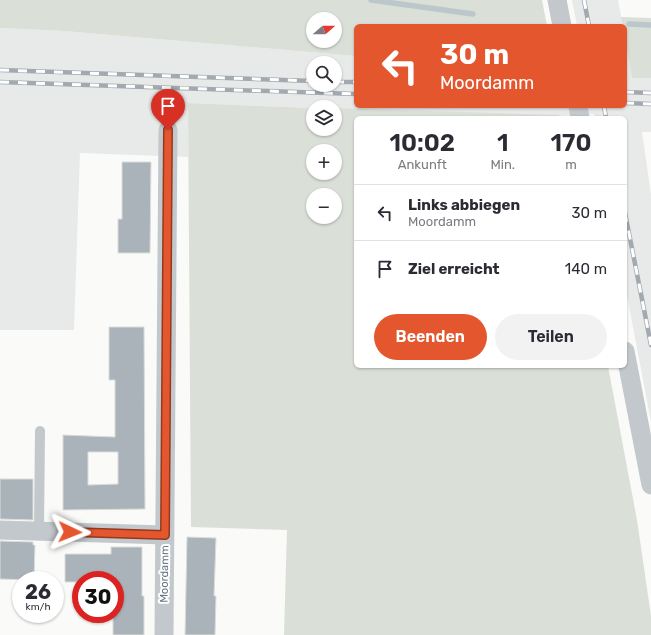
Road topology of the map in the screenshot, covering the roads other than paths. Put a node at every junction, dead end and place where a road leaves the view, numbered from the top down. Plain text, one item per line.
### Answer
1 (557, 0) edge
2 (562, 24) edge
3 (168, 130) dead end
4 (627, 360) edge
5 (40, 431) dead end
6 (651, 485) edge
7 (0, 530) edge
8 (39, 532) junction
9 (165, 535) junction
10 (164, 635) edge

1 - 2 street
3 - 9 street, Moordamm
4 - 6 street
5 - 8 lane
7 - 8 street
8 - 9 street
9 - 10 street, Moordamm

